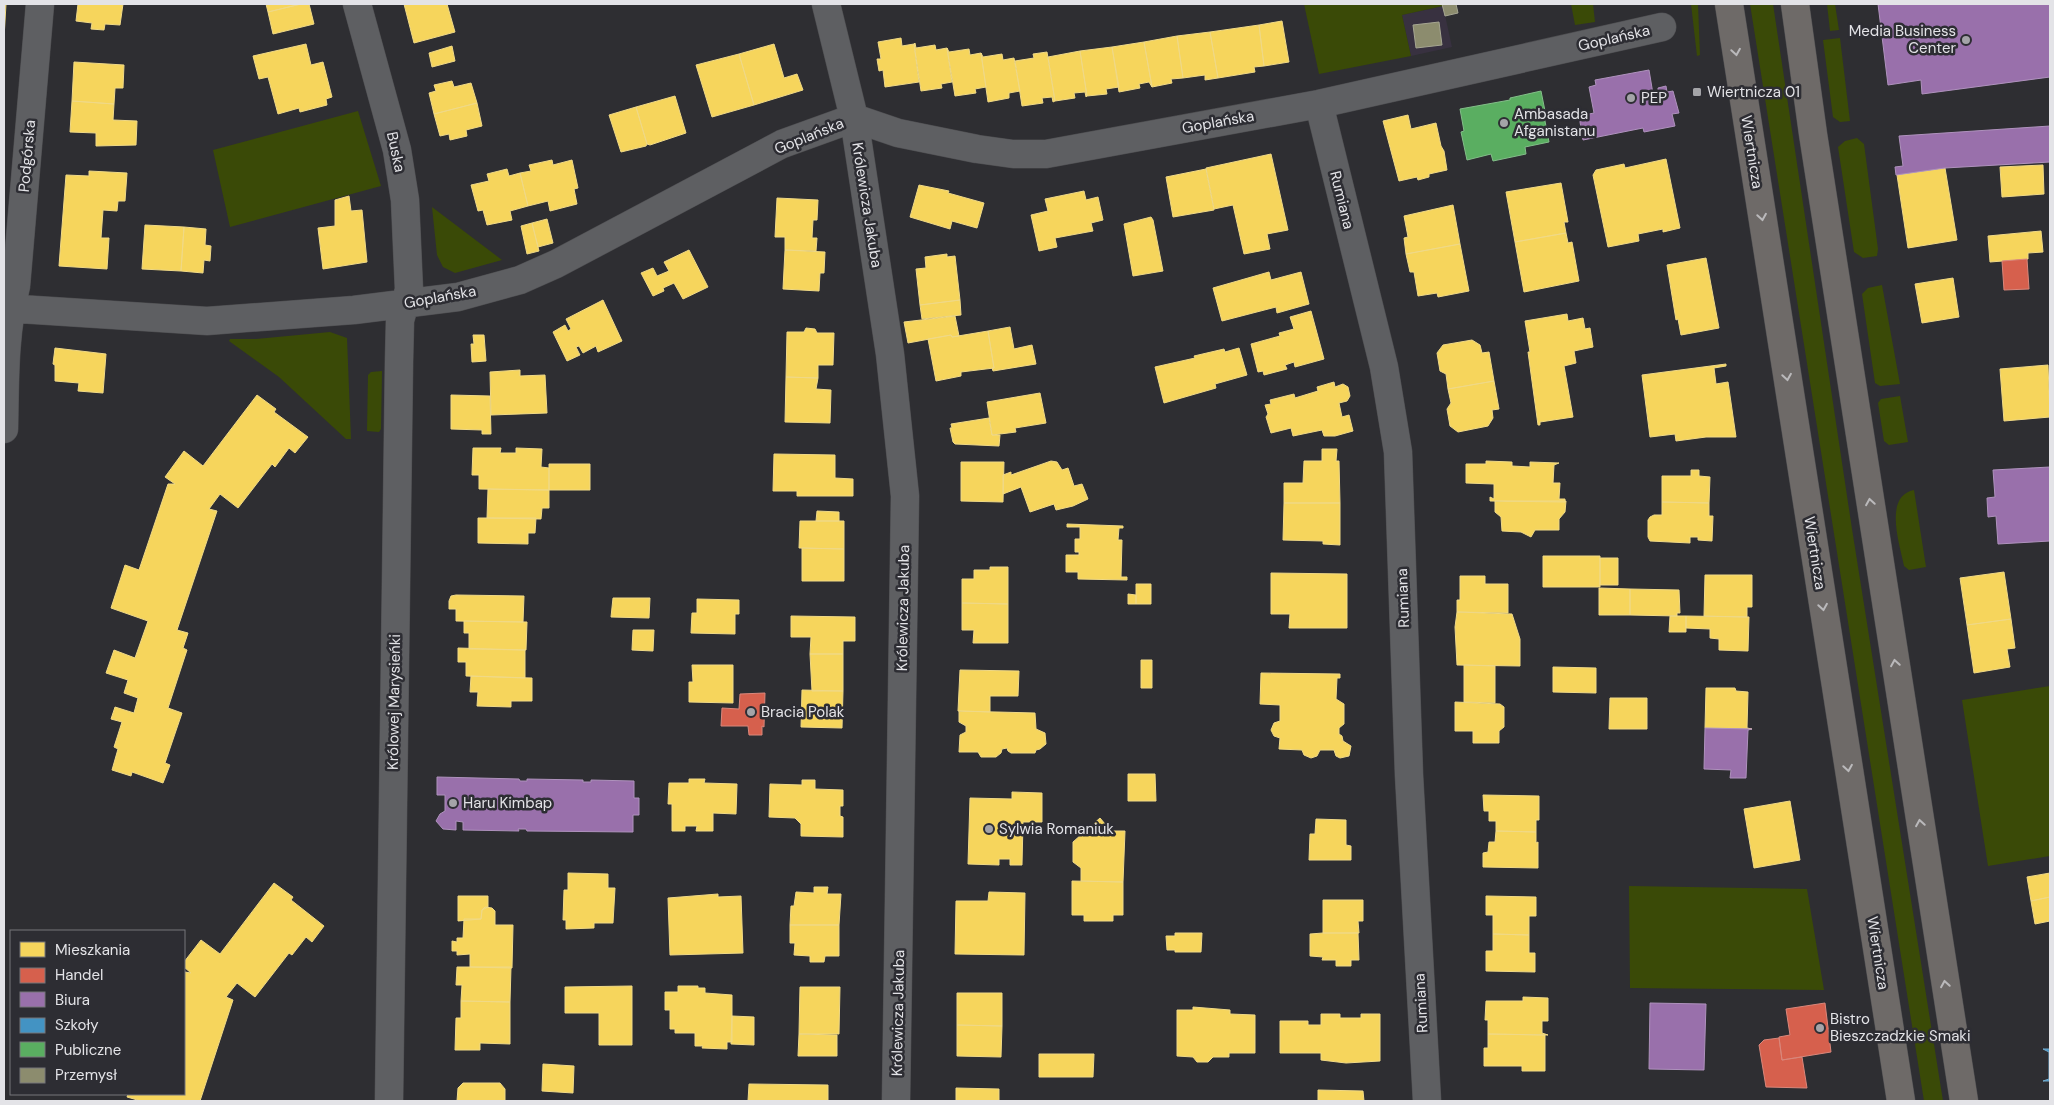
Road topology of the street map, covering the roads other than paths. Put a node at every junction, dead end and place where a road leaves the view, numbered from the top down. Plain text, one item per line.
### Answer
1 (40, 4) edge
2 (357, 4) edge
3 (826, 4) edge
4 (1729, 4) edge
5 (1795, 4) edge
6 (1662, 27) dead end
7 (1319, 104) junction
8 (854, 118) junction
9 (405, 304) junction
10 (7, 308) edge
11 (4, 428) edge
12 (388, 1101) edge
13 (896, 1101) edge
14 (1427, 1101) edge
15 (1901, 1101) edge
16 (1964, 1101) edge

1 - 10 street, Podgórska
2 - 9 street, Buska
3 - 8 street, Królewicza Jakuba
4 -> 15 main road, Wiertnicza
16 -> 5 main road
6 - 7 street, Goplańska
7 - 8 street, Goplańska
7 - 14 street, Rumiana
8 - 9 street, Goplańska
8 - 13 street, Królewicza Jakuba
9 - 10 street, Goplańska
9 - 12 street, Królowej Marysieńki
10 - 11 street, Podgórska

